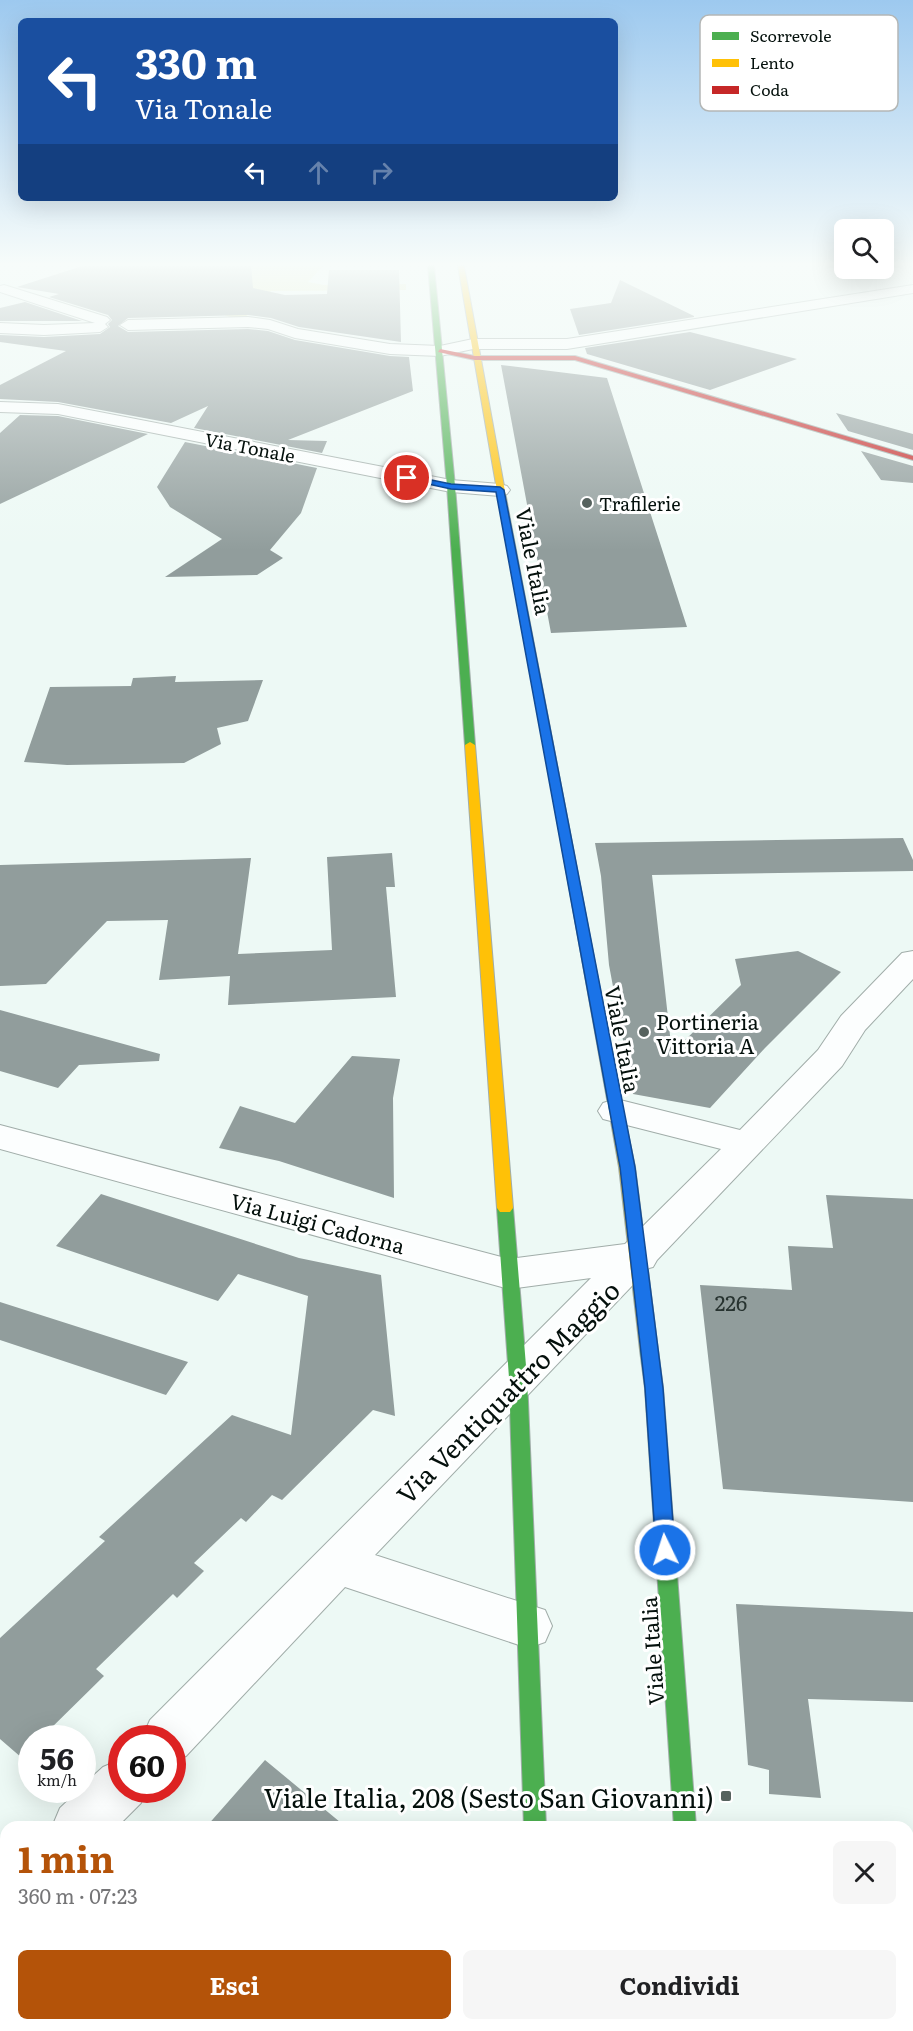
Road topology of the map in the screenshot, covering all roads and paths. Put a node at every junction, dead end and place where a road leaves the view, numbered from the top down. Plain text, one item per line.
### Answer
1 (441, 361) edge
2 (476, 361) edge
3 (602, 361) edge
4 (0, 407) edge
5 (913, 458) edge
6 (451, 486) junction
7 (500, 490) junction
8 (913, 960) edge
9 (616, 1111) junction
10 (0, 1137) edge
11 (748, 1144) junction
12 (639, 1257) junction
13 (509, 1274) junction
14 (518, 1378) junction
15 (337, 1564) junction
16 (528, 1626) junction
17 (181, 1725) edge
18 (108, 1799) edge
19 (85, 1821) edge
20 (535, 1821) edge
21 (684, 1821) edge

1 - 6 main road
2 - 7 main road, Viale Italia
3 - 5 main road
4 - 6 street, Via Tonale
6 - 7 street, Via Tonale
6 - 13 main road
7 - 9 main road, Viale Italia
8 - 11 street, Via Ventiquattro Maggio
9 - 11 street
9 - 12 main road, Viale Italia
10 - 13 street, Via Luigi Cadorna
11 - 12 street, Via Ventiquattro Maggio
12 - 13 street, Via Luigi Cadorna
12 - 14 street, Via Ventiquattro Maggio
12 - 21 main road, Viale Italia
13 - 14 main road
14 - 15 street, Via Ventiquattro Maggio
14 - 16 main road
15 - 16 street
15 - 17 street, Via Ventiquattro Maggio
16 - 20 main road
18 - 19 street

